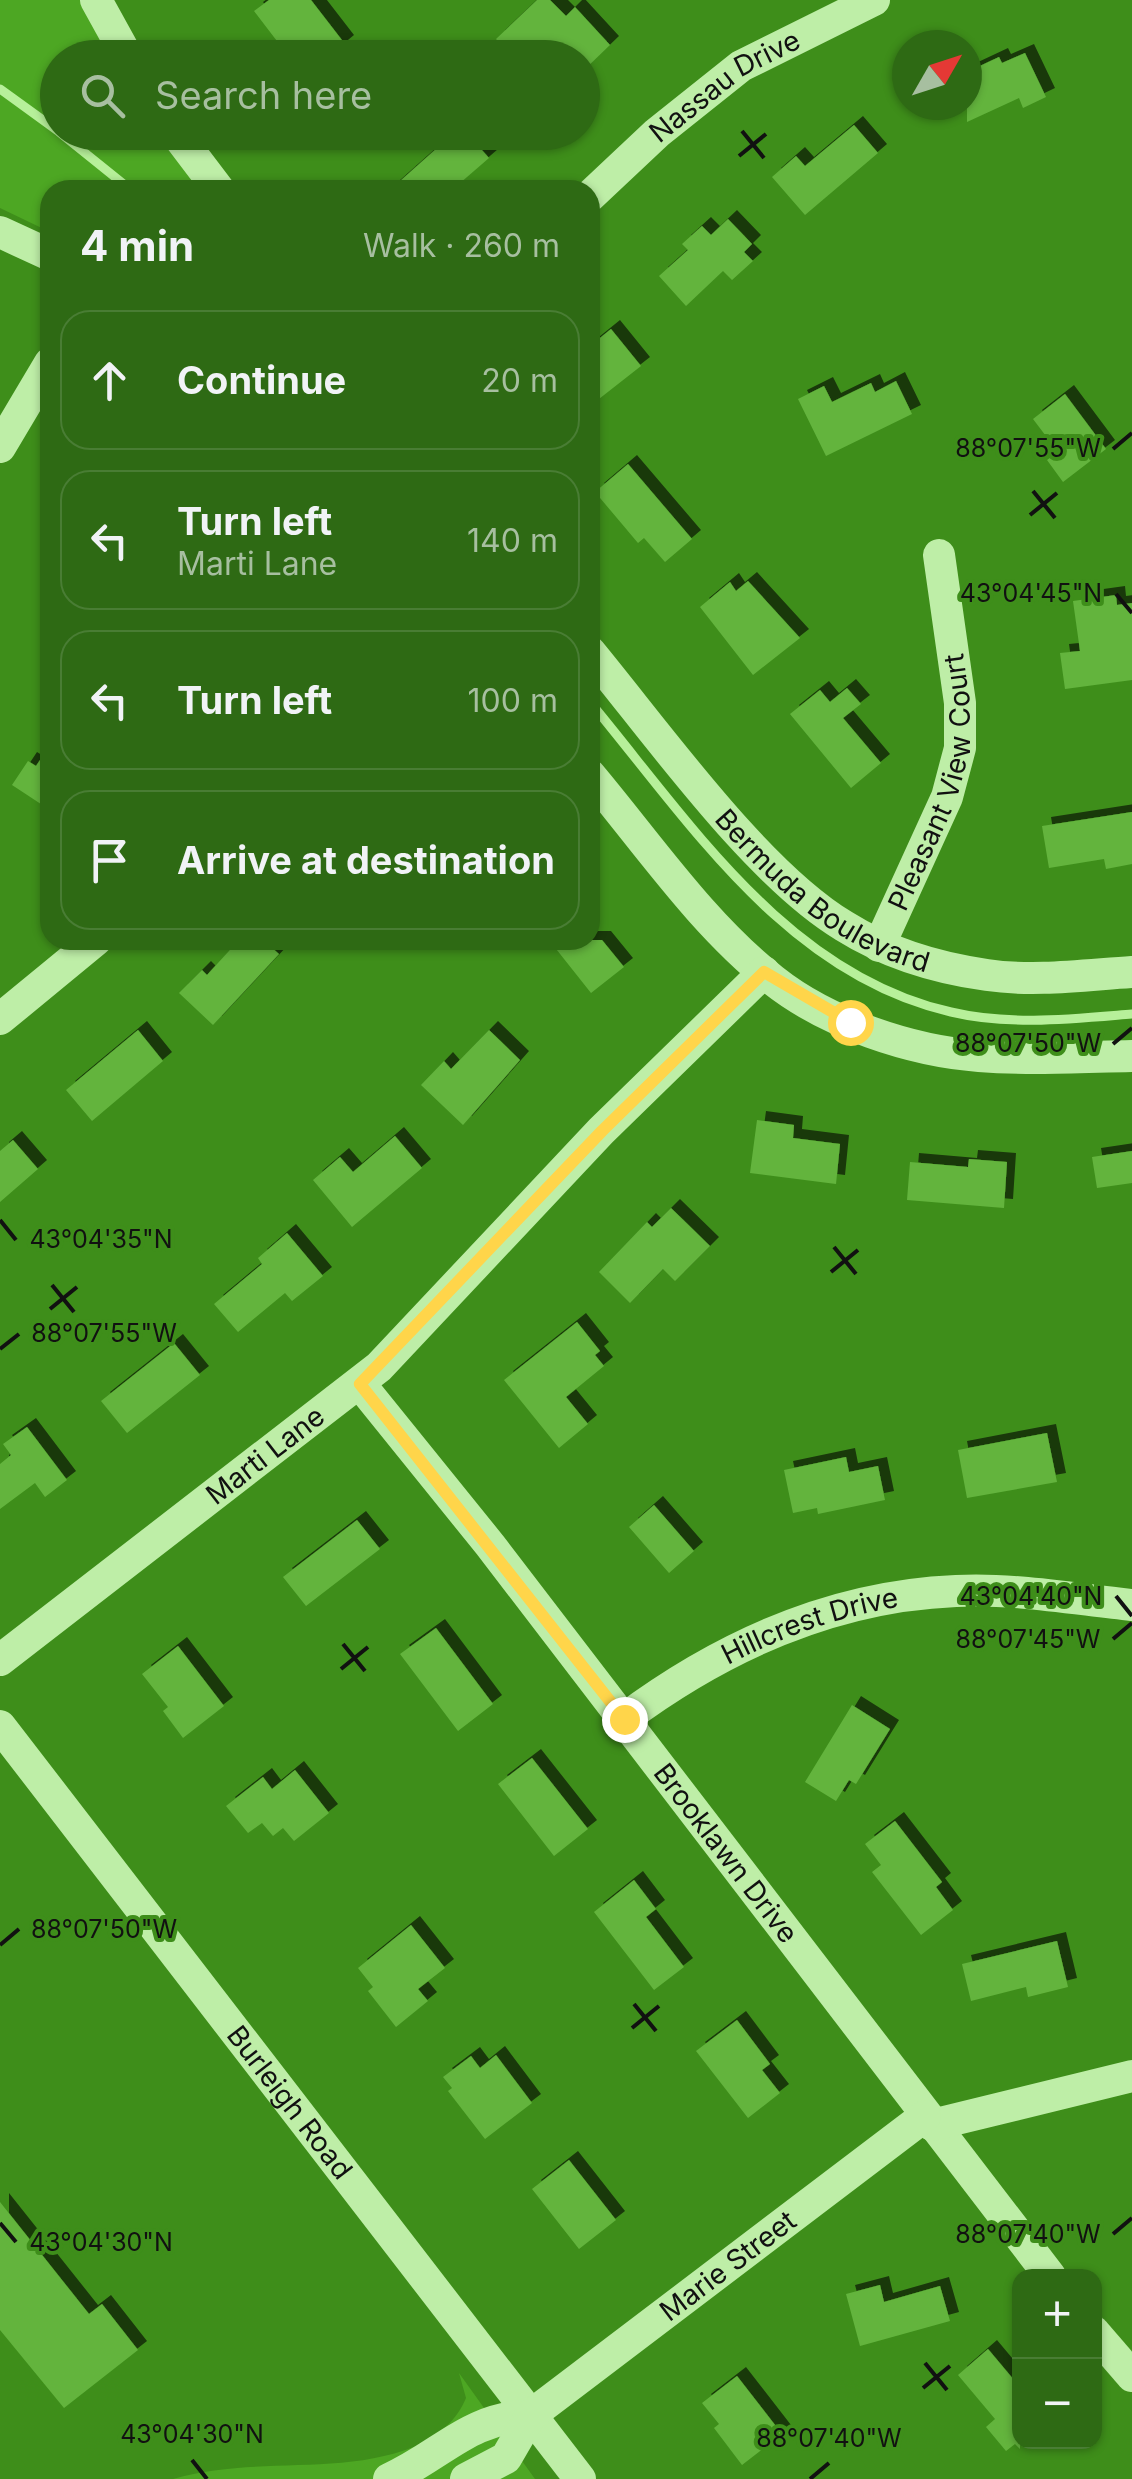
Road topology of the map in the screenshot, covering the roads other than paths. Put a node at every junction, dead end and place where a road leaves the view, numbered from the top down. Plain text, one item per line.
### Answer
1 (874, 0) edge
2 (101, 2) edge
3 (119, 40) edge
4 (189, 150) edge
5 (211, 180) edge
6 (600, 187) edge
7 (0, 232) edge
8 (40, 251) edge
9 (40, 381) edge
10 (0, 447) edge
11 (939, 555) dead end
12 (600, 664) edge
13 (600, 787) edge
14 (879, 946) junction
15 (84, 950) edge
16 (764, 972) junction
17 (1132, 972) edge
18 (0, 1019) edge
19 (1132, 1056) edge
20 (360, 1384) junction
21 (1132, 1606) edge
22 (0, 1660) edge
23 (624, 1719) junction
24 (0, 1726) edge
25 (1132, 2076) edge
26 (929, 2120) junction
27 (1045, 2269) edge
28 (1102, 2341) edge
29 (1132, 2376) edge
30 (531, 2415) junction
31 (388, 2479) edge
32 (466, 2479) edge
33 (580, 2479) edge

1 - 6 street, Nassau Drive
2 - 3 street
4 - 5 street
7 - 8 street
9 - 10 street
11 - 14 street, Pleasant View Court
12 - 14 street, Bermuda Boulevard
13 - 16 street
14 - 17 street, Bermuda Boulevard
15 - 18 street
16 - 19 street
16 - 20 street, Marti Lane
20 - 22 street, Marti Lane
20 - 23 street, Brooklawn Drive
21 - 23 street, Hillcrest Drive
23 - 26 street, Brooklawn Drive
24 - 30 street, Burleigh Road
25 - 26 street, Marie Street
26 - 27 street, Brooklawn Drive
26 - 30 street, Marie Street
28 - 29 street
30 - 31 street
30 - 32 street
30 - 33 street, Burleigh Road

